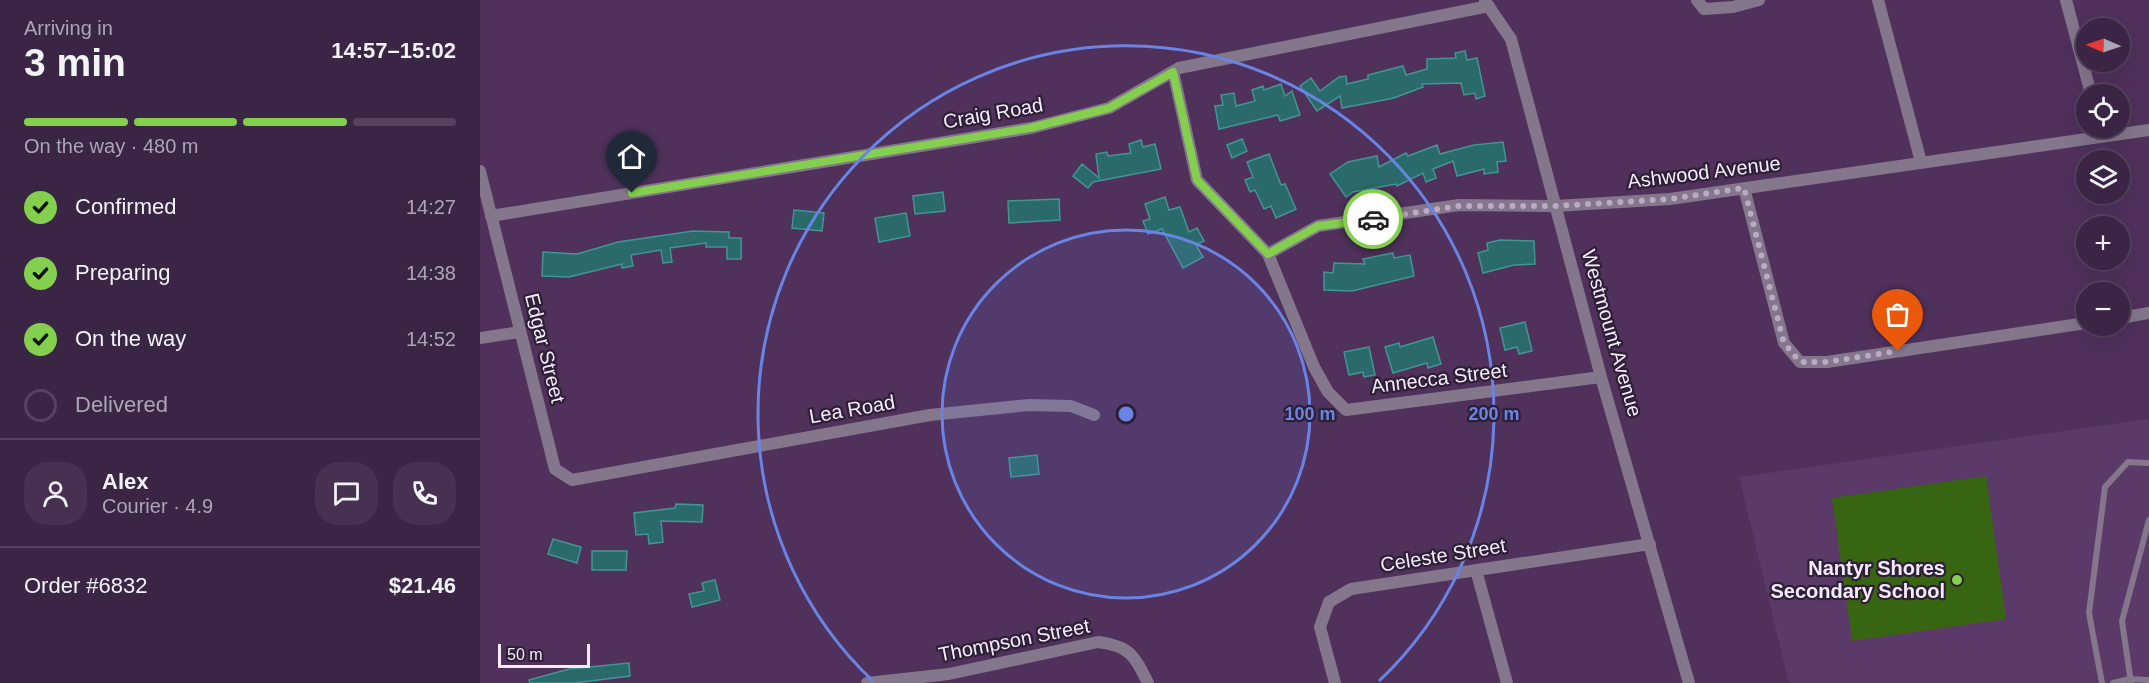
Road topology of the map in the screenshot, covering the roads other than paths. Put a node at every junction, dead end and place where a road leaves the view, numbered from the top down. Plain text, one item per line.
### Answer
1 (1697, 0) edge
2 (1759, 0) edge
3 (1878, 0) edge
4 (2066, 0) edge
5 (1487, 3) edge
6 (1173, 72) junction
7 (2088, 84) edge
8 (2130, 130) edge
9 (2149, 130) edge
10 (2076, 135) edge
11 (1921, 162) junction
12 (480, 171) edge
13 (1744, 188) junction
14 (1556, 206) junction
15 (491, 216) junction
16 (1268, 254) junction
17 (2149, 313) edge
18 (2130, 316) edge
19 (2076, 324) edge
20 (520, 332) junction
21 (480, 338) edge
22 (1602, 377) junction
23 (1094, 415) dead end
24 (2149, 463) edge
25 (618, 469) joint
26 (2149, 523) edge
27 (1650, 544) junction
28 (1476, 570) junction
29 (950, 678) edge
30 (2149, 680) edge
31 (2131, 681) edge
32 (867, 683) edge
33 (1148, 683) edge
34 (1335, 683) edge
35 (1507, 683) edge
36 (1689, 683) edge
37 (2102, 683) edge
38 (2113, 683) edge

1 - 2 street
3 - 11 street
4 - 7 street
5 - 6 street, Craig Road
5 - 14 street, Westmount Avenue
6 - 15 street, Craig Road
6 - 16 street, Annecca Street
8 - 9 street, Ashwood Avenue
10 - 11 street, Ashwood Avenue
11 - 13 street, Ashwood Avenue
12 - 15 street, Edgar Street
13 - 14 street, Ashwood Avenue
13 - 19 street
14 - 16 street, Ashwood Avenue
14 - 22 street, Westmount Avenue
15 - 20 street, Edgar Street
16 - 22 street, Annecca Street
17 - 18 street
20 - 21 street
20 - 25 street, Edgar Street
22 - 27 street, Westmount Avenue
23 - 25 street, Lea Road
24 - 37 lane
26 - 31 lane
27 - 28 street, Celeste Street
27 - 36 street, Westmount Avenue
28 - 34 street, Celeste Street
28 - 35 street
29 - 32 street, Thompson Street
29 - 33 street, Thompson Street
30 - 31 lane
31 - 38 lane

